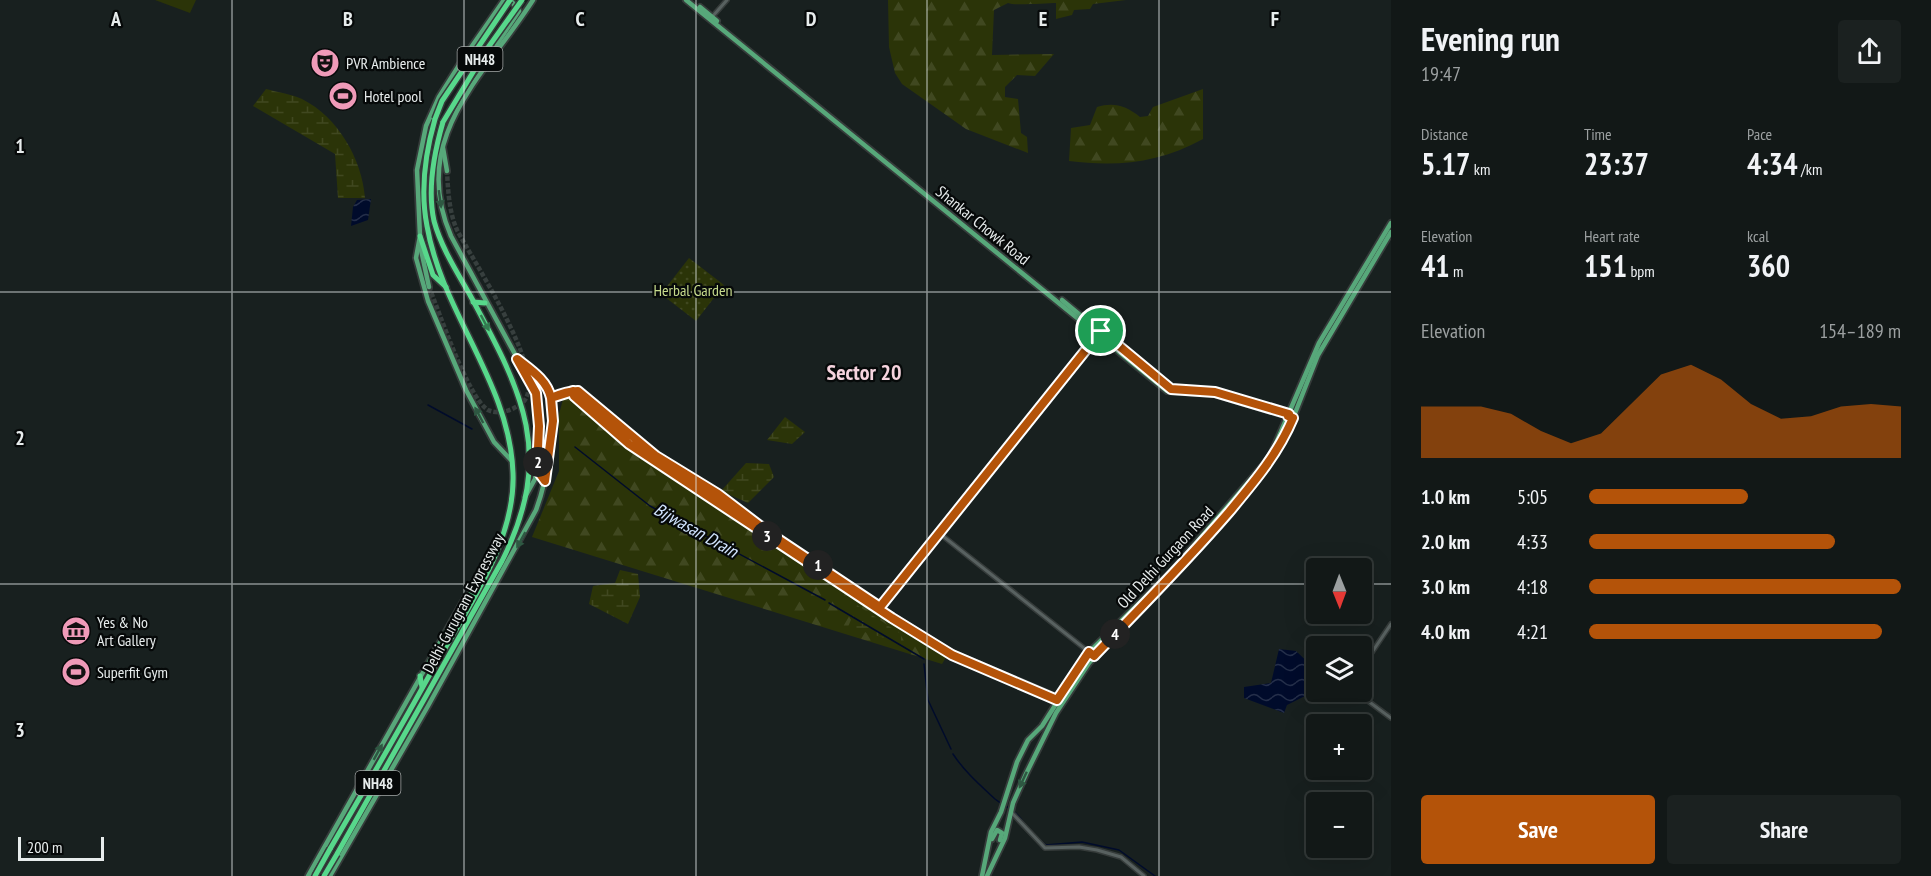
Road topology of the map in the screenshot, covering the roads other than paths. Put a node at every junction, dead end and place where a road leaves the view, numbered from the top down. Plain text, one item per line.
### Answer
1 (510, 0) edge
2 (522, 0) edge
3 (533, 0) edge
4 (686, 0) edge
5 (691, 0) edge
6 (727, 0) edge
7 (502, 2) edge
8 (712, 17) junction
9 (495, 54) junction
10 (442, 145) junction
11 (447, 171) tunnel mouth
12 (1391, 223) edge
13 (1391, 232) edge
14 (420, 236) junction
15 (429, 287) tunnel mouth
16 (447, 288) junction
17 (473, 302) junction
18 (485, 303) junction
19 (1100, 332) junction
20 (1316, 354) junction
21 (517, 359) junction
22 (573, 391) junction
23 (551, 398) junction
24 (1291, 416) junction
25 (513, 462) junction
26 (537, 470) junction
27 (545, 481) junction
28 (525, 497) junction
29 (939, 533) junction
30 (477, 589) junction
31 (879, 608) junction
32 (1391, 624) edge
33 (1372, 653) edge
34 (1091, 654) junction
35 (420, 676) junction
36 (422, 689) junction
37 (1058, 699) junction
38 (1369, 702) edge
39 (1391, 718) edge
40 (1034, 734) junction
41 (1041, 744) junction
42 (1011, 810) junction
43 (990, 844) junction
44 (995, 857) junction
45 (313, 866) junction
46 (328, 875) edge
47 (308, 876) edge
48 (315, 876) edge
49 (982, 876) edge
50 (987, 876) edge
51 (1144, 876) edge

1 - 16 highway, Delhi-Gurugram Expressway / NH48, bridge
2 - 17 highway, Delhi-Gurugram Expressway / NH48, bridge
3 - 9 main road
4 - 19 main road, Shankar Chowk Road
5 - 8 main road, Shankar Chowk Road
6 - 8 street
7 - 9 main road
7 - 14 main road
8 - 19 main road, Shankar Chowk Road
9 - 10 main road
10 - 11 main road
10 -> 18 main road
12 - 20 main road, Old Delhi Gurgaon Road
13 - 20 main road, Old Delhi Gurgaon Road
14 - 15 main road
14 - 16 highway
25 -> 14 main road
16 - 25 highway, Delhi-Gurugram Expressway / NH48
17 - 18 highway
17 -> 28 highway, Delhi-Gurugram Expressway / NH48
18 - 21 main road
19 - 24 main road, Shankar Chowk Road
19 - 29 street
20 - 24 main road, Old Delhi Gurgaon Road
21 - 23 main road
21 - 26 main road
22 - 23 street
22 - 31 street
22 - 31 street
23 - 27 main road
24 - 34 main road, Old Delhi Gurgaon Road
25 - 30 highway, Delhi-Gurugram Expressway / NH48
26 - 27 main road
26 - 28 main road
27 -> 46 main road
28 - 46 highway, Delhi-Gurugram Expressway / NH48, bridge
29 - 31 street
29 - 34 street
30 - 35 main road
30 - 36 highway, Delhi-Gurugram Expressway / NH48
31 - 37 street
32 - 33 street
34 - 37 main road, Old Delhi Gurgaon Road
34 - 41 main road, Old Delhi Gurgaon Road
35 - 36 highway
45 -> 35 main road
36 - 48 highway, Delhi-Gurugram Expressway / NH48, bridge
37 - 40 main road, Old Delhi Gurgaon Road
38 - 39 street
40 - 41 main road
40 - 43 main road, Old Delhi Gurgaon Road
41 -> 42 main road, Old Delhi Gurgaon Road
42 - 44 main road, Old Delhi Gurgaon Road
42 - 51 street
43 - 44 main road
43 - 49 main road, Old Delhi Gurgaon Road
44 - 50 main road, Old Delhi Gurgaon Road
45 - 46 main road
45 - 47 main road

